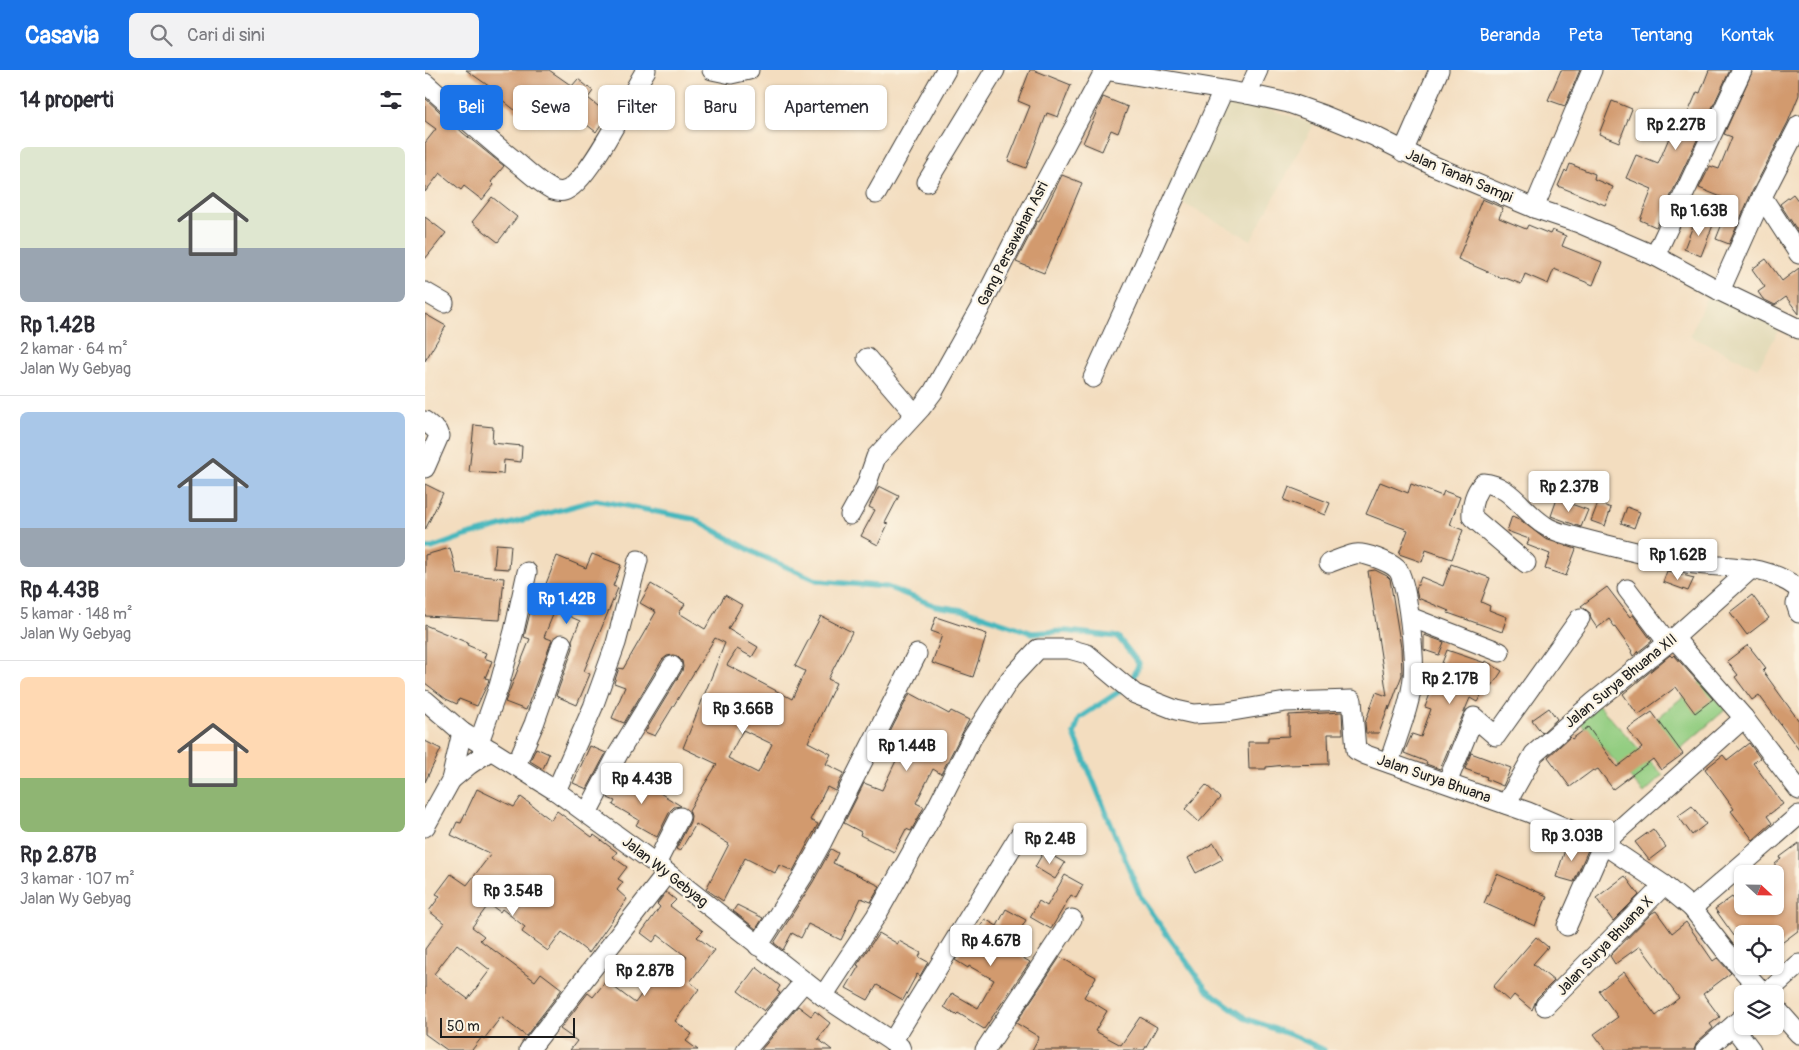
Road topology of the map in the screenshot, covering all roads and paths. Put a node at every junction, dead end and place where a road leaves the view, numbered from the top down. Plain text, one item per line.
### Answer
1 (646, 70) edge
2 (712, 70) edge
3 (749, 70) edge
4 (947, 70) edge
5 (995, 70) edge
6 (1105, 70) edge
7 (1258, 70) edge
8 (1439, 70) edge
9 (1592, 70) edge
10 (1742, 70) edge
11 (425, 82) edge
12 (1223, 91) junction
13 (1247, 94) junction
14 (1798, 132) edge
15 (1403, 152) junction
16 (927, 182) dead end
17 (876, 194) dead end
18 (1762, 197) junction
19 (1534, 208) junction
20 (1799, 254) edge
21 (1655, 256) junction
22 (1720, 291) junction
23 (425, 292) edge
24 (444, 303) dead end
25 (1799, 329) edge
26 (867, 358) dead end
27 (1093, 378) dead end
28 (915, 414) junction
29 (425, 421) edge
30 (425, 468) edge
31 (850, 515) dead end
32 (639, 560) dead end
33 (1329, 563) dead end
34 (1526, 563) dead end
35 (1751, 569) junction
36 (527, 572) dead end
37 (1627, 589) dead end
38 (1799, 589) edge
39 (1799, 595) edge
40 (1799, 613) edge
41 (1410, 616) junction
42 (1580, 618) dead end
43 (1671, 640) junction
44 (562, 644) dead end
45 (1500, 652) dead end
46 (917, 654) dead end
47 (672, 666) dead end
48 (425, 700) edge
49 (1744, 718) junction
50 (462, 732) junction
51 (485, 746) junction
52 (1389, 763) junction
53 (516, 766) junction
54 (451, 780) junction
55 (1447, 783) junction
56 (1799, 790) edge
57 (556, 791) junction
58 (1506, 804) junction
59 (587, 813) junction
60 (1799, 815) edge
61 (681, 817) dead end
62 (425, 827) edge
63 (1019, 836) dead end
64 (1603, 844) junction
65 (662, 868) junction
66 (1664, 885) junction
67 (1692, 908) junction
68 (1072, 919) dead end
69 (1567, 926) dead end
70 (758, 946) junction
71 (1799, 964) edge
72 (804, 982) junction
73 (1757, 985) edge
74 (1775, 985) edge
75 (823, 996) junction
76 (1545, 1006) dead end
77 (1784, 1017) edge
78 (1734, 1025) edge
79 (1799, 1034) edge
80 (1744, 1035) edge
81 (900, 1047) edge
82 (529, 1050) edge
83 (746, 1050) edge
84 (985, 1050) edge
85 (1705, 1050) edge
86 (1751, 1050) edge

1 - 11 street
2 - 3 street
4 - 17 street
5 - 16 street
6 - 12 street, Jalan Tanah Sampi
6 - 28 street, Gang Persawahan Asri
7 - 13 street
8 - 15 street
9 - 19 street
10 - 21 street
12 - 13 street, Jalan Tanah Sampi
12 - 27 street
13 - 15 street, Jalan Tanah Sampi
14 - 18 street
15 - 19 street, Jalan Tanah Sampi
18 - 20 street
18 - 22 street
19 - 21 street, Jalan Tanah Sampi
21 - 22 street, Jalan Tanah Sampi
22 - 25 street, Jalan Tanah Sampi
23 - 24 street
26 - 28 street
28 - 31 street, Gang Persawahan Asri
29 - 30 street
32 - 57 street
33 - 41 street
34 - 35 street
35 - 38 street
35 - 43 street, Jalan Surya Bhuana XII
36 - 51 street
37 - 43 street
39 - 40 street
41 - 45 street
41 - 52 street
42 - 55 street
43 - 49 street
43 - 58 street, Jalan Surya Bhuana XII
44 - 53 street
46 - 70 street
47 - 59 street
48 - 50 street, Jalan Wy Gebyag
49 - 56 street
49 - 64 street
50 - 51 street, Jalan Wy Gebyag
50 - 54 street
51 - 53 street, Jalan Wy Gebyag
51 - 54 street
52 - 55 street, Jalan Surya Bhuana
52 - 75 street, Jalan Surya Bhuana
53 - 57 street, Jalan Wy Gebyag
54 - 62 street
55 - 58 street, Jalan Surya Bhuana
57 - 59 street, Jalan Wy Gebyag
58 - 64 street, Jalan Surya Bhuana
59 - 65 street, Jalan Wy Gebyag
60 - 67 street
61 - 65 street
63 - 81 street
64 - 66 street, Jalan Surya Bhuana
64 - 69 street
65 - 70 street, Jalan Wy Gebyag
65 - 82 street
66 - 67 street, Jalan Surya Bhuana
66 - 76 street, Jalan Surya Bhuana X
67 - 73 street, Jalan Surya Bhuana
68 - 84 street
70 - 72 street, Jalan Wy Gebyag
71 - 74 street
72 - 75 street, Jalan Wy Gebyag
72 - 83 street
75 - 81 street, Jalan Wy Gebyag
77 - 79 street
78 - 85 street
80 - 86 street

